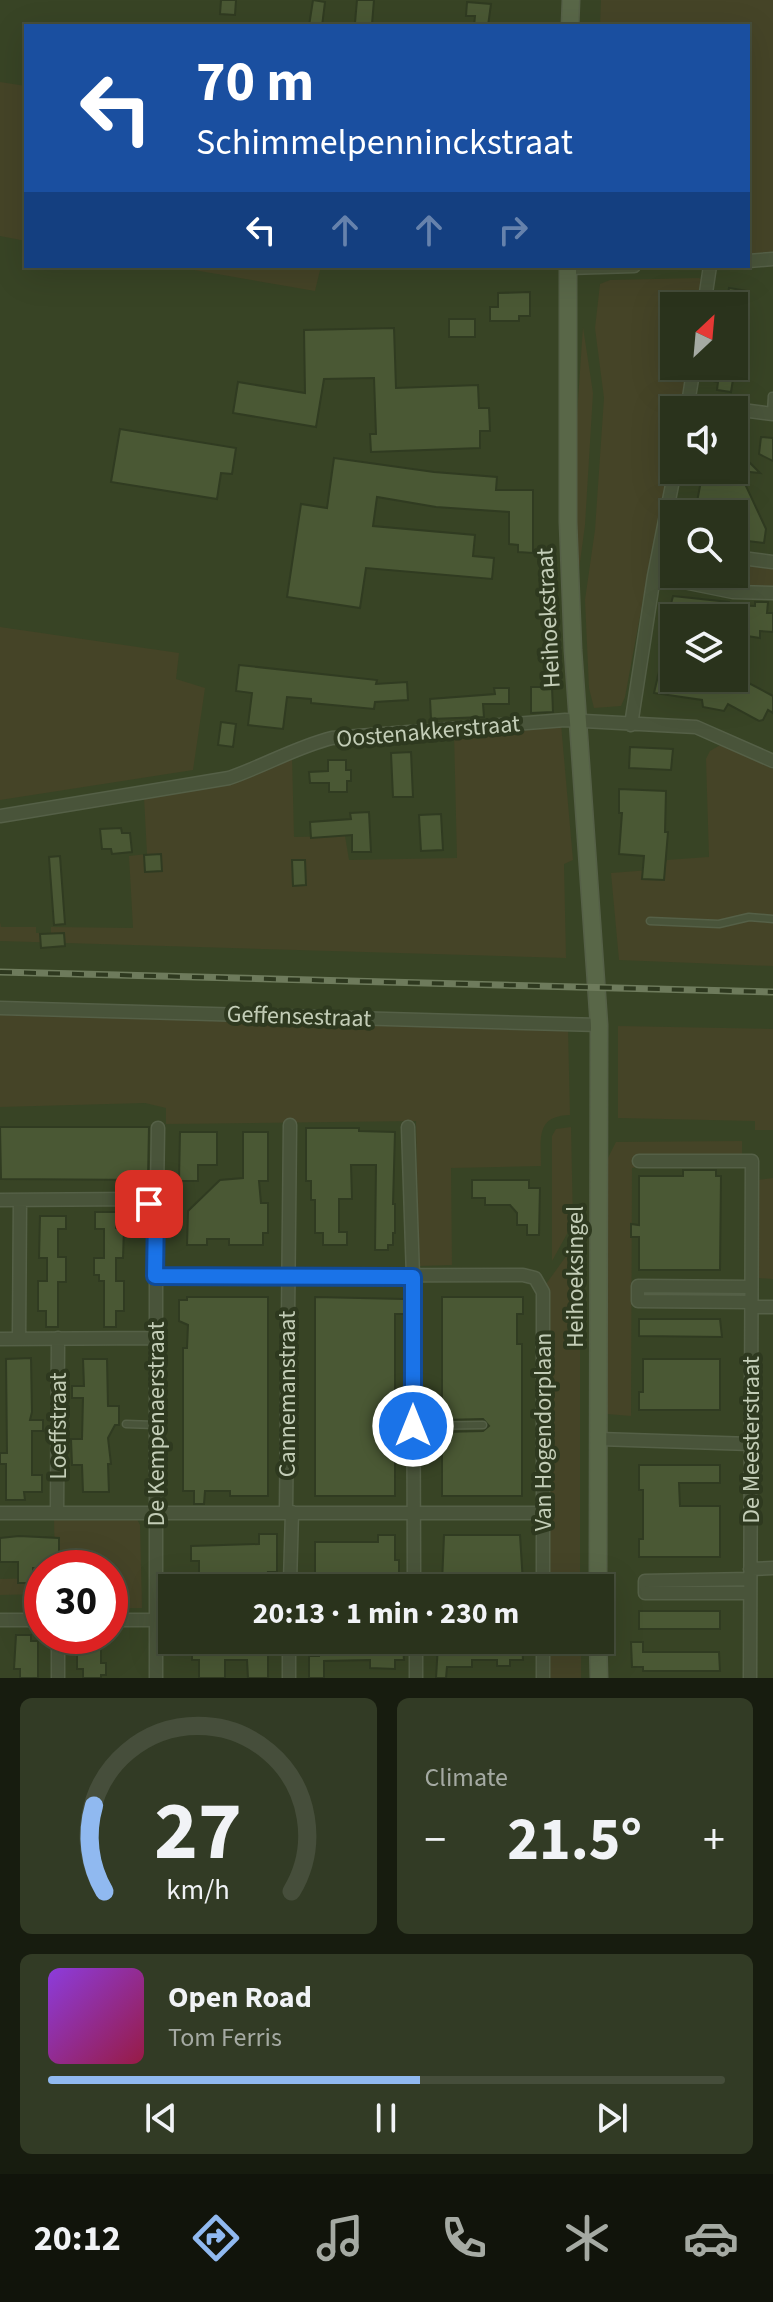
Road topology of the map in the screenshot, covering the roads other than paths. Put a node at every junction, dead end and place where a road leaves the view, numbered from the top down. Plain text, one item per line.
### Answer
1 (571, 0) edge
2 (570, 24) edge
3 (773, 259) edge
4 (750, 261) edge
5 (568, 268) edge
6 (710, 268) edge
7 (706, 292) edge
8 (772, 396) edge
9 (748, 412) edge
10 (772, 414) edge
11 (672, 484) edge
12 (748, 559) edge
13 (773, 562) edge
14 (654, 576) junction
15 (660, 576) edge
16 (721, 588) edge
17 (773, 593) edge
18 (578, 721) junction
19 (631, 725) junction
20 (773, 761) edge
21 (0, 816) edge
22 (773, 919) edge
23 (650, 921) dead end
24 (596, 966) joint
25 (0, 1008) edge
26 (599, 1025) junction
27 (290, 1125) dead end
28 (408, 1127) dead end
29 (158, 1128) dead end
30 (639, 1161) dead end
31 (0, 1200) edge
32 (20, 1200) junction
33 (149, 1204) junction
34 (155, 1276) junction
35 (288, 1277) junction
36 (413, 1277) junction
37 (751, 1287) junction
38 (751, 1304) junction
39 (773, 1307) edge
40 (58, 1338) junction
41 (156, 1338) junction
42 (0, 1339) edge
43 (19, 1339) junction
44 (126, 1424) dead end
45 (156, 1425) junction
46 (483, 1425) dead end
47 (413, 1426) junction
48 (599, 1439) junction
49 (751, 1444) junction
50 (289, 1512) junction
51 (0, 1513) edge
52 (57, 1513) junction
53 (155, 1513) junction
54 (413, 1513) junction
55 (542, 1513) junction
56 (773, 1568) edge
57 (290, 1574) edge
58 (414, 1574) edge
59 (543, 1574) edge
60 (598, 1574) edge
61 (750, 1574) junction
62 (750, 1593) junction
63 (0, 1620) edge
64 (24, 1620) edge
65 (128, 1620) edge
66 (157, 1620) junction
67 (58, 1654) edge
68 (289, 1654) edge
69 (416, 1654) edge
70 (543, 1654) edge
71 (598, 1654) edge
72 (58, 1678) edge
73 (156, 1678) edge
74 (289, 1678) edge
75 (416, 1678) edge
76 (543, 1678) edge
77 (599, 1678) edge
78 (750, 1678) edge

1 - 2 street
3 - 4 street
5 - 18 street, Heihoekstraat
6 - 7 street
8 - 10 lane
9 - 10 street
11 - 14 street
12 - 13 street
14 - 15 street
14 - 19 street
16 - 17 street
18 - 19 street, Oostenakkerstraat
18 - 21 street, Oostenakkerstraat
18 - 24 street, Heihoekstraat
19 - 20 street, Oostenakkerstraat
22 - 23 lane
24 - 26 street, Heihoeksingel
25 - 26 street, Geffensestraat
26 - 48 street, Heihoeksingel
27 - 35 street, Cannemanstraat
28 - 36 street
29 - 33 street, De Kempenaerstraat
30 - 37 street, De Meesterstraat
31 - 32 street
32 - 33 street
32 - 43 street
33 - 34 street, De Kempenaerstraat
34 - 35 street
34 - 41 street, De Kempenaerstraat
35 - 36 street
35 - 50 street, Cannemanstraat
36 - 47 street
36 - 55 street, Van Hogendorplaan
37 - 38 street, De Meesterstraat
37 - 38 street
38 - 39 street
38 - 49 street, De Meesterstraat
40 - 41 street
40 - 43 street
40 - 52 street, Loeffstraat
41 - 45 street, De Kempenaerstraat
42 - 43 street
44 - 45 lane
45 - 53 street, De Kempenaerstraat
46 - 47 lane
47 - 54 street
48 - 49 street
48 - 60 street, Heihoeksingel
49 - 61 street, De Meesterstraat
50 - 53 street
50 - 54 street
50 - 57 street, Cannemanstraat
51 - 52 street
52 - 53 street
53 - 66 street, De Kempenaerstraat
54 - 55 street
54 - 58 street
55 - 59 street, Van Hogendorplaan
56 - 61 street
61 - 62 street, De Meesterstraat
61 - 62 street
62 - 78 street, De Meesterstraat
63 - 64 street
65 - 66 street
66 - 73 street, De Kempenaerstraat
67 - 72 street
68 - 74 street
69 - 75 street
70 - 76 street
71 - 77 street

